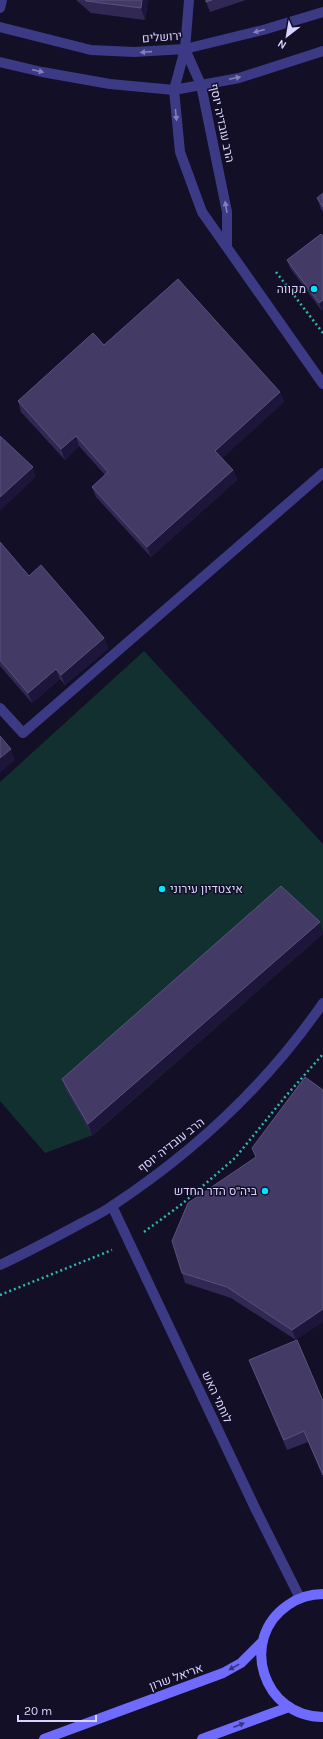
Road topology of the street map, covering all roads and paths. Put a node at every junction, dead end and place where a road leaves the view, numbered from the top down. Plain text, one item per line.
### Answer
1 (2, 0) edge
2 (189, 0) edge
3 (0, 8) edge
4 (323, 12) edge
5 (0, 27) edge
6 (185, 49) junction
7 (323, 51) edge
8 (0, 62) edge
9 (201, 84) junction
10 (174, 90) junction
11 (227, 246) junction
12 (276, 272) dead end
13 (323, 333) edge
14 (323, 384) edge
15 (323, 473) edge
16 (0, 708) edge
17 (323, 1003) edge
18 (323, 1054) edge
19 (112, 1206) junction
20 (130, 1243) junction
21 (0, 1265) edge
22 (0, 1296) edge
23 (323, 1594) edge
24 (300, 1598) junction
25 (263, 1641) junction
26 (288, 1707) junction
27 (323, 1717) edge
28 (44, 1739) edge
29 (202, 1739) edge

1 - 3 street
2 - 6 street
4 -> 6 street, ירושלים
6 -> 5 street, ירושלים
6 - 9 street, הרב עובדיה יוסף
6 - 10 street
9 -> 7 street
8 -> 10 street
9 - 10 street
11 -> 9 street, הרב עובדיה יוסף
10 -> 11 street
11 - 14 street
12 - 13 path
15 - 16 street
17 - 19 street, הרב עובדיה יוסף
18 - 20 path
19 - 20 street, לוחמי האש
19 - 21 street, הרב עובדיה יוסף
20 - 22 path
20 - 24 street, לוחמי האש
23 - 24 main road
24 - 25 main road
25 - 26 main road
25 -> 28 main road, אריאל שרון
26 - 27 main road
29 -> 26 main road

